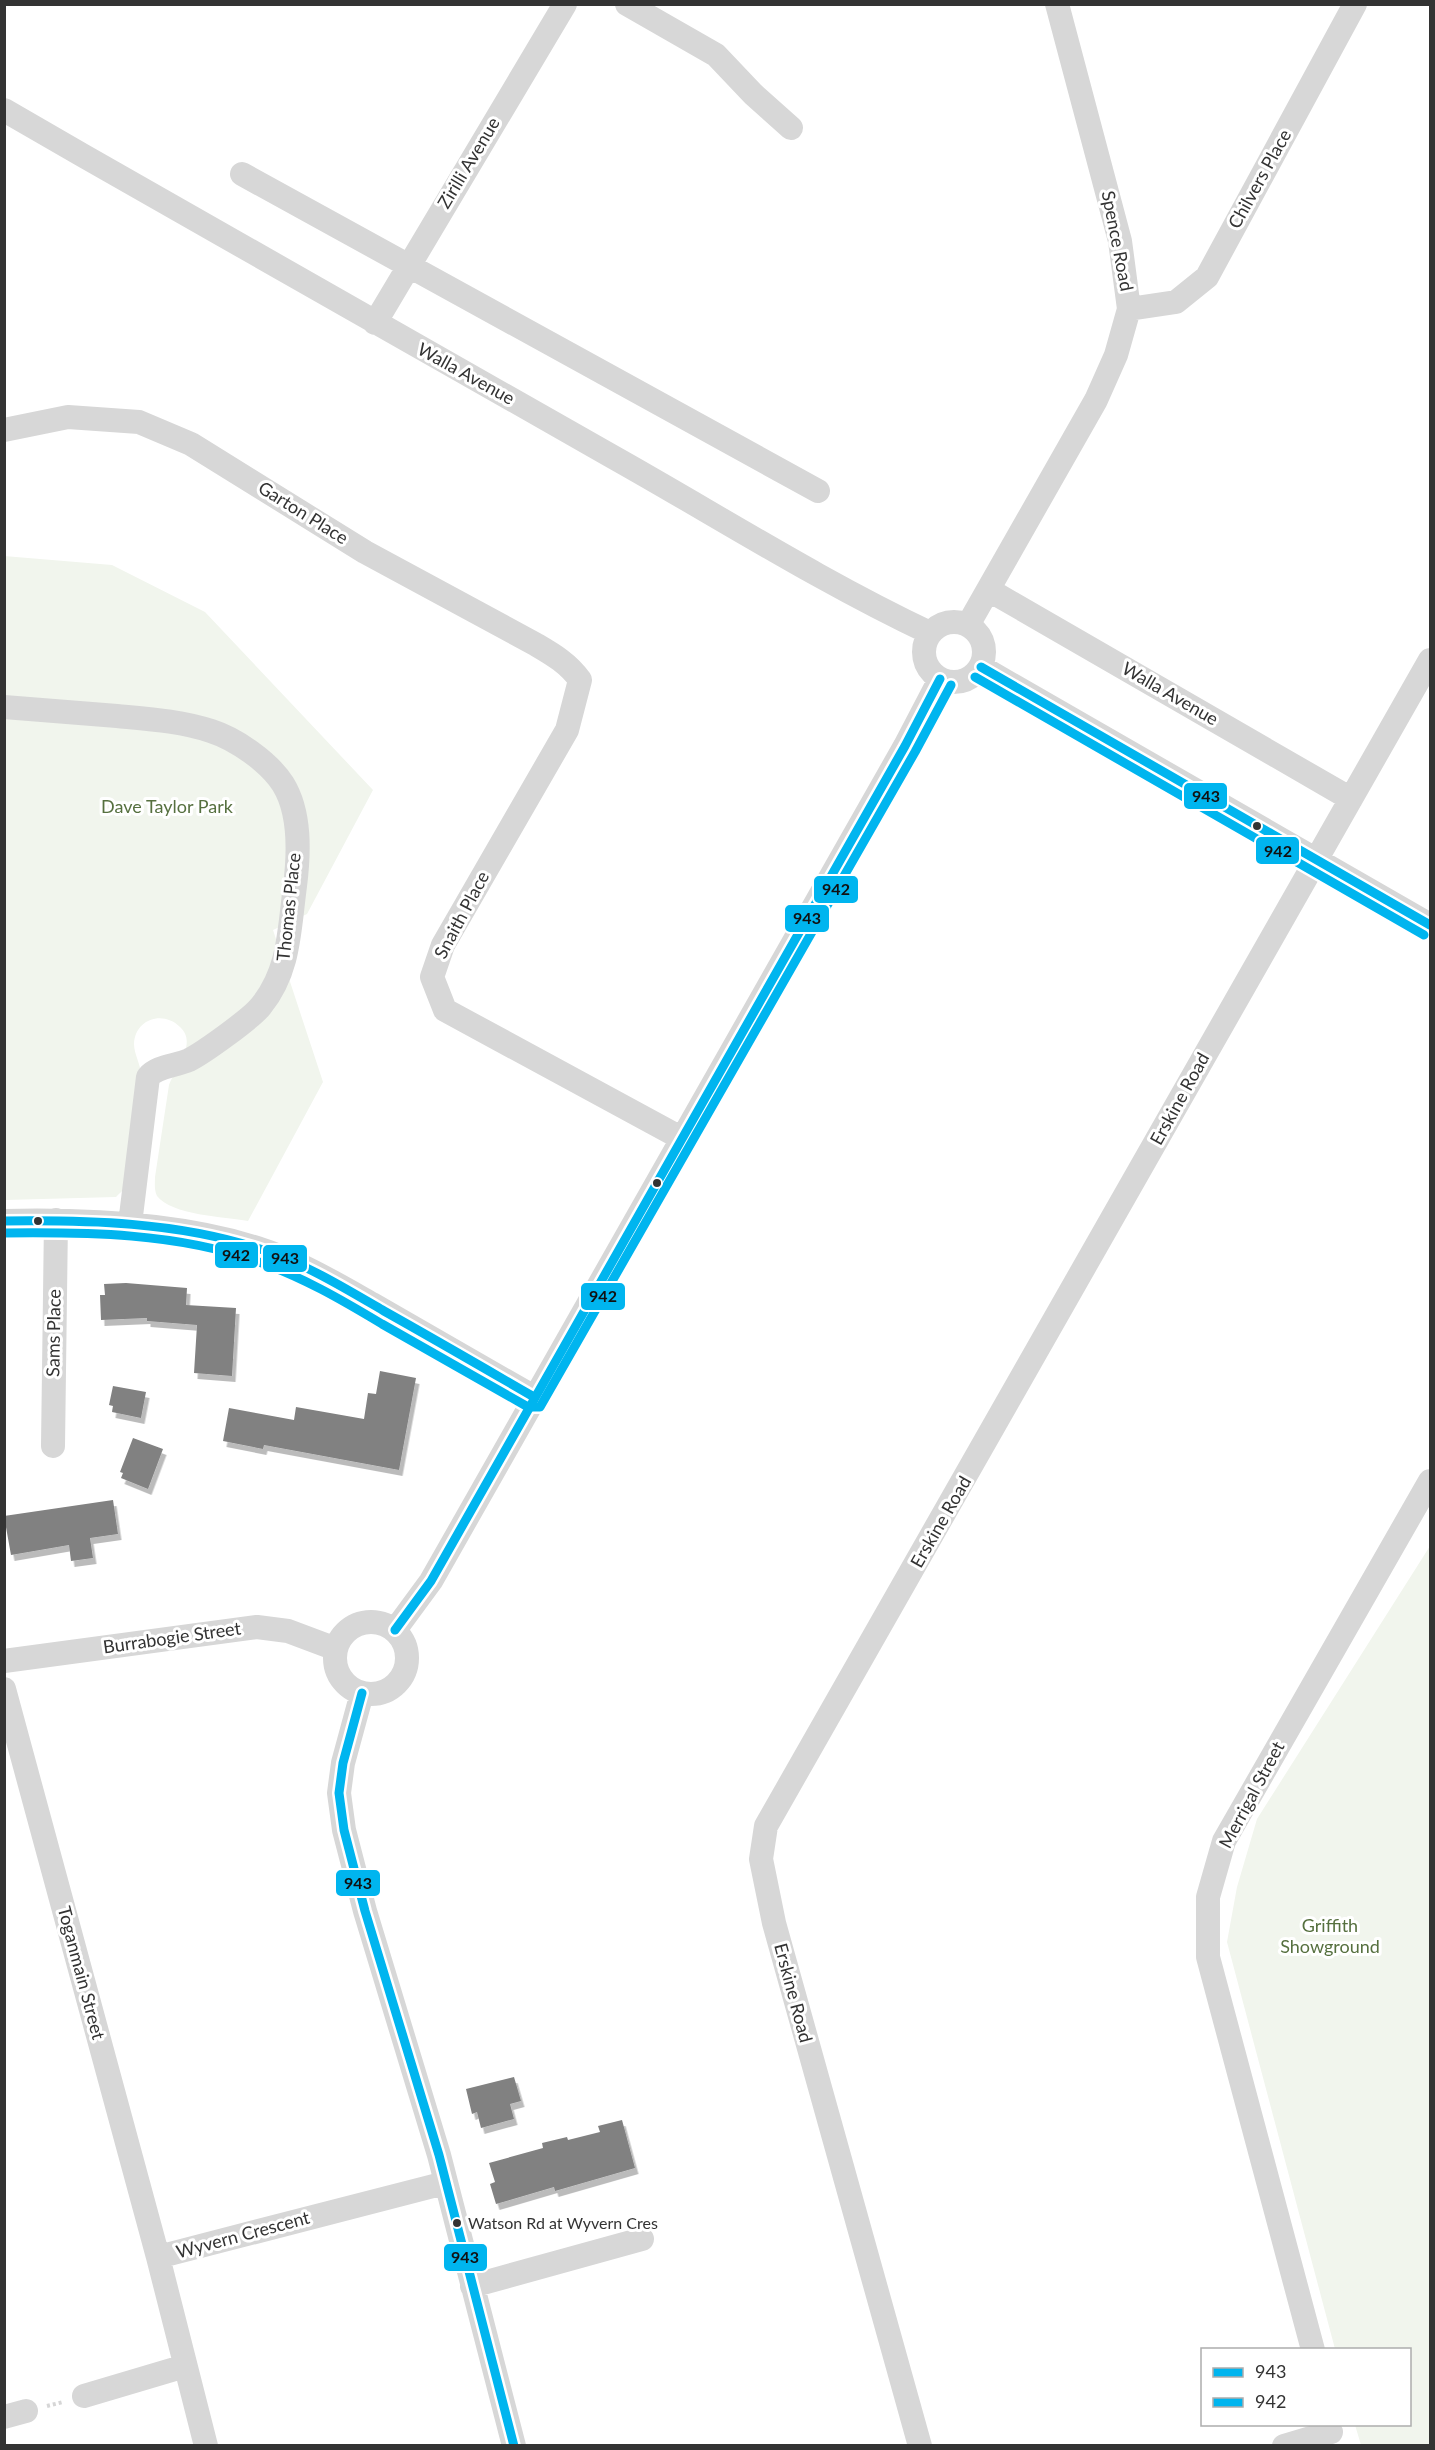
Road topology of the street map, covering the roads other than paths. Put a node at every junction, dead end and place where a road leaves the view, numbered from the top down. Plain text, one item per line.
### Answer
1 (565, 4) edge
2 (627, 4) edge
3 (1057, 4) edge
4 (1355, 4) edge
5 (4, 110) edge
6 (791, 128) dead end
7 (242, 174) dead end
8 (408, 265) junction
9 (1129, 309) junction
10 (375, 323) junction
11 (4, 430) edge
12 (818, 491) dead end
13 (989, 590) junction
14 (968, 625) junction
15 (930, 633) junction
16 (1431, 660) edge
17 (981, 667) junction
18 (940, 679) junction
19 (580, 680) joint
20 (4, 707) edge
21 (1351, 799) junction
22 (1315, 859) junction
23 (1431, 925) edge
24 (681, 1138) junction
25 (56, 1220) junction
26 (4, 1221) edge
27 (130, 1224) junction
28 (534, 1397) junction
29 (53, 1446) dead end
30 (1431, 1481) edge
31 (395, 1630) junction
32 (336, 1649) junction
33 (4, 1661) edge
34 (4, 1689) edge
35 (362, 1693) junction
36 (445, 2183) junction
37 (642, 2239) dead end
38 (158, 2257) junction
39 (472, 2286) junction
40 (1313, 2348) edge
41 (185, 2366) junction
42 (84, 2396) road end
43 (1331, 2434) edge
44 (206, 2445) edge
45 (514, 2445) edge
46 (920, 2445) edge
47 (1284, 2445) edge

1 - 8 street, Zirilli Avenue
2 - 6 street
3 - 9 street, Spence Road
4 - 9 street, Chilvers Place
5 - 10 street, Walla Avenue
7 - 8 street
8 - 10 street, Zirilli Avenue
8 - 12 street
9 - 13 street, Spence Road
10 - 15 street, Walla Avenue
11 - 19 street, Garton Place
13 - 14 street, Spence Road
13 - 21 street, Walla Avenue
14 - 15 street
14 - 17 street
15 - 18 street
16 - 21 street, Erskine Road
17 - 18 street
17 - 22 street
18 - 24 street
19 - 24 street, Snaith Place
20 - 27 street, Thomas Place
21 - 22 street, Erskine Road
22 - 23 street
22 - 46 street, Erskine Road
24 - 28 street
25 - 26 street
25 - 27 street
25 - 29 street, Sams Place
27 - 28 street
28 - 31 street
30 - 40 street, Merrigal Street
31 - 32 street
31 - 35 street
32 - 33 street, Burrabogie Street
32 - 35 street
34 - 38 street, Toganmain Street
35 - 36 street
36 - 38 street, Wyvern Crescent
36 - 39 street
37 - 39 street
38 - 41 street, Wyvern Crescent
39 - 45 street
41 - 42 street
41 - 44 street, Wyvern Crescent
43 - 47 street

